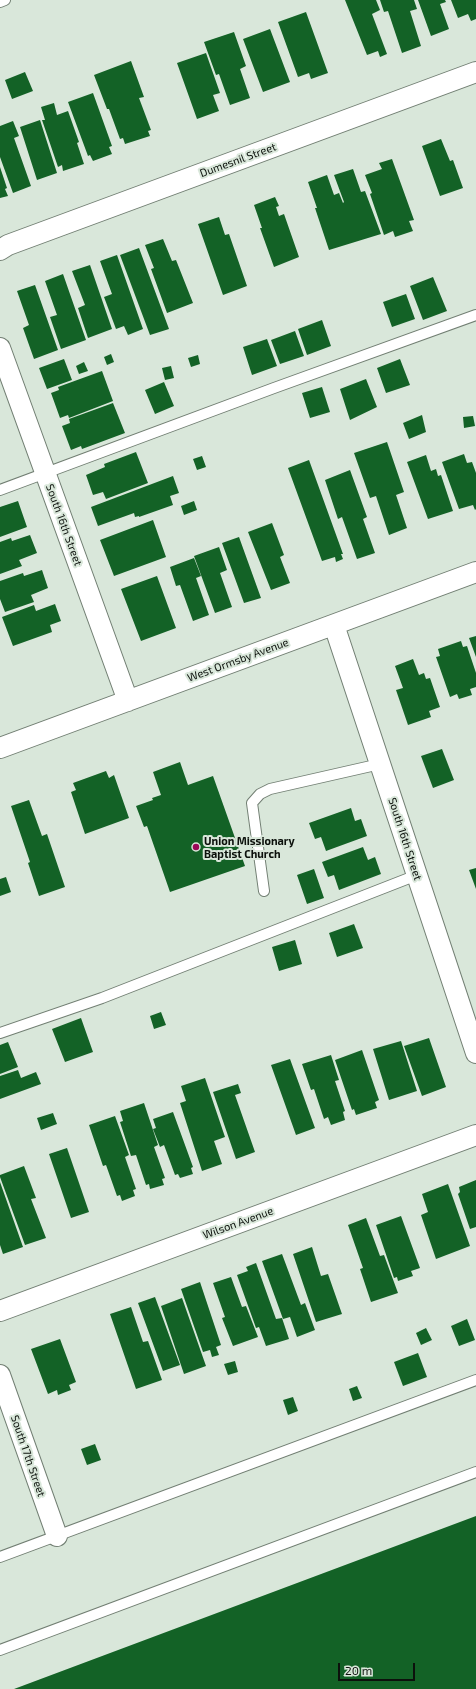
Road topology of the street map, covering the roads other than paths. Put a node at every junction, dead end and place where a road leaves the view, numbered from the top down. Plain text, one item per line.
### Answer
1 (5, 0) edge
2 (0, 2) edge
3 (476, 72) edge
4 (0, 250) edge
5 (476, 315) edge
6 (0, 348) edge
7 (45, 473) junction
8 (0, 490) edge
9 (476, 572) edge
10 (334, 625) junction
11 (128, 701) junction
12 (0, 748) edge
13 (380, 764) junction
14 (417, 875) junction
15 (264, 891) dead end
16 (0, 1033) edge
17 (476, 1053) edge
18 (476, 1135) edge
19 (0, 1312) edge
20 (0, 1375) edge
21 (476, 1380) edge
22 (476, 1472) edge
23 (57, 1536) junction
24 (0, 1556) edge
25 (0, 1650) edge

1 - 2 lane
3 - 4 street, Dumesnil Street
5 - 7 lane
6 - 7 street, South 16th Street
7 - 8 lane
7 - 11 street, South 16th Street
9 - 10 street, West Ormsby Avenue
10 - 11 street, West Ormsby Avenue
10 - 13 street, South 16th Street
11 - 12 street, West Ormsby Avenue
13 - 14 street, South 16th Street
13 - 15 lane
14 - 16 lane
14 - 17 street, South 16th Street
18 - 19 street, Wilson Avenue
20 - 23 street, South 17th Street
21 - 23 lane
22 - 25 lane
23 - 24 lane

